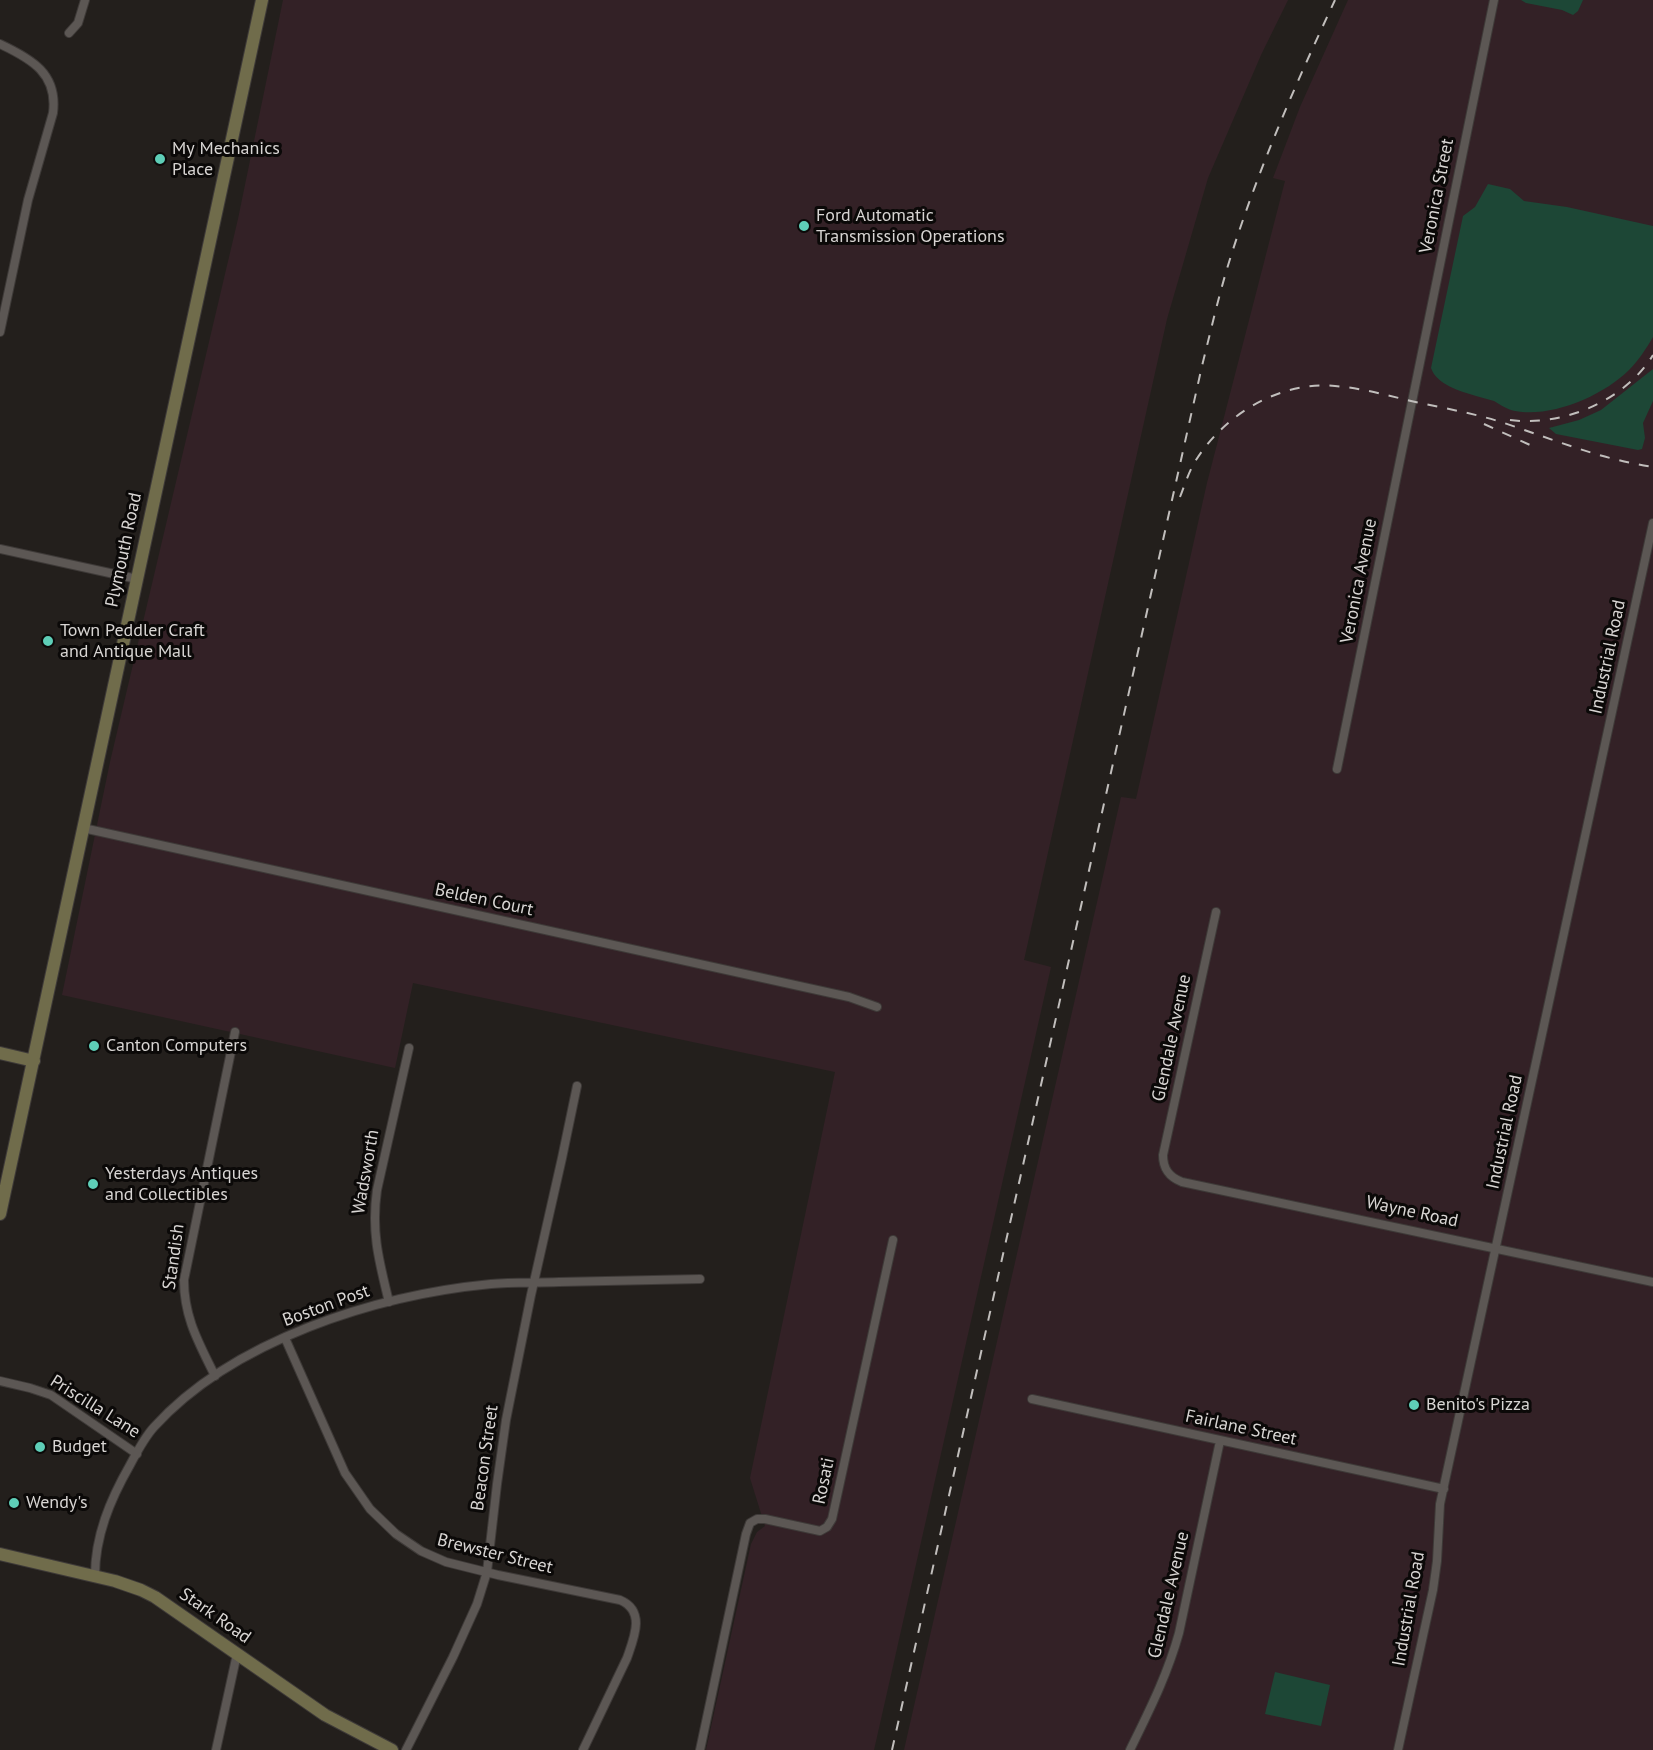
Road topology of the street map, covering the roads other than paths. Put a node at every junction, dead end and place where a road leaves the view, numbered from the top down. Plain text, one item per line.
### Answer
1 (85, 0) edge
2 (262, 0) edge
3 (1494, 0) edge
4 (69, 33) dead end
5 (0, 44) edge
6 (0, 332) edge
7 (1413, 399) joint
8 (1653, 523) edge
9 (0, 549) edge
10 (137, 579) junction
11 (1337, 769) dead end
12 (83, 828) junction
13 (1216, 912) dead end
14 (877, 1007) dead end
15 (235, 1032) dead end
16 (409, 1048) dead end
17 (0, 1053) edge
18 (34, 1061) junction
19 (577, 1086) dead end
20 (1166, 1171) joint
21 (0, 1214) edge
22 (893, 1240) dead end
23 (1496, 1249) junction
24 (700, 1279) dead end
25 (1653, 1282) edge
26 (534, 1283) junction
27 (389, 1302) junction
28 (285, 1338) junction
29 (215, 1376) junction
30 (0, 1381) edge
31 (1032, 1399) dead end
32 (1220, 1441) junction
33 (137, 1454) junction
34 (1444, 1489) junction
35 (0, 1554) edge
36 (487, 1572) junction
37 (95, 1576) junction
38 (237, 1654) junction
39 (216, 1750) edge
40 (392, 1750) edge
41 (406, 1750) edge
42 (583, 1750) edge
43 (699, 1750) edge
44 (1130, 1750) edge
45 (1398, 1750) edge

1 - 4 street
2 - 10 main road, Plymouth Road
3 - 7 street, Veronica Street
5 - 6 street
7 - 11 street, Veronica Avenue
8 - 23 street, Industrial Road
9 - 10 street
10 - 12 main road, Plymouth Road
12 - 14 street, Belden Court
12 - 18 main road, Plymouth Road
13 - 20 street, Glendale Avenue
15 - 29 street, Standish
16 - 27 street, Wadsworth
17 - 18 main road
18 - 21 main road, Plymouth Road
19 - 26 street, Beacon Street
20 - 23 street, Wayne Road
22 - 43 street, Rosati
23 - 25 street, Wayne Road
23 - 34 street, Industrial Road
24 - 26 street, Boston Post
26 - 27 street, Boston Post
26 - 36 street, Beacon Street
27 - 28 street, Boston Post
28 - 29 street, Boston Post
28 - 36 street, Brewster Street
29 - 33 street, Boston Post
30 - 33 street, Priscilla Lane
31 - 32 street, Fairlane Street
32 - 34 street, Fairlane Street
32 - 44 street, Glendale Avenue
33 - 37 street, Boston Post
34 - 45 street, Industrial Road
35 - 37 main road, Stark Road
36 - 41 street, Beacon Street
36 - 42 street, Brewster Street
37 - 38 main road, Stark Road
38 - 39 street
38 - 40 main road, Stark Road

